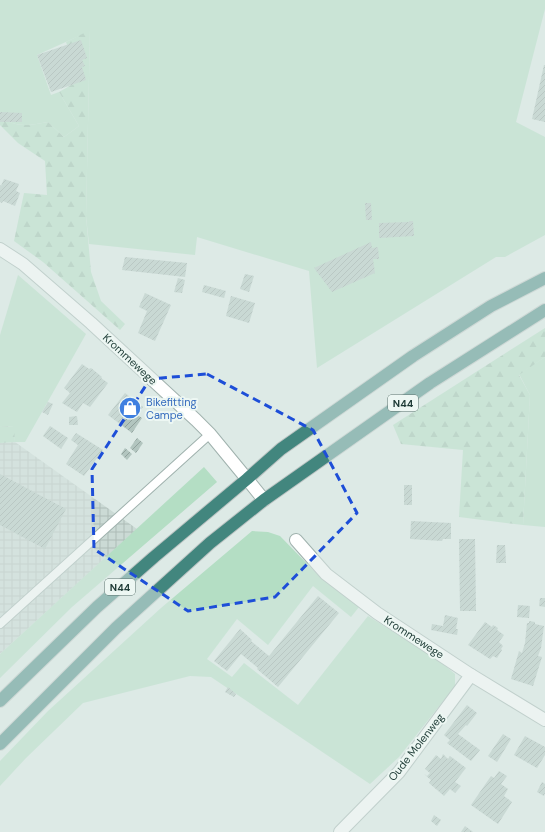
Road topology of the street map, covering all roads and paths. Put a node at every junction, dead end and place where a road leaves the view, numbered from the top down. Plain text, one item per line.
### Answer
1 (0, 249) edge
2 (545, 278) edge
3 (545, 310) edge
4 (210, 434) junction
5 (247, 480) junction
6 (264, 500) junction
7 (296, 540) dead end
8 (0, 624) edge
9 (471, 675) junction
10 (0, 701) edge
11 (545, 720) edge
12 (0, 744) edge
13 (340, 832) edge

1 - 4 street, Krommewege
2 - 5 highway, N44
3 - 6 highway, N44
4 - 5 street, Krommewege
4 - 8 lane
5 - 6 street, Krommewege
5 - 10 highway, N44
6 - 12 highway, N44
7 - 9 street, Krommewege
9 - 11 street, Krommewege
9 - 13 street, Oude Molenweg

